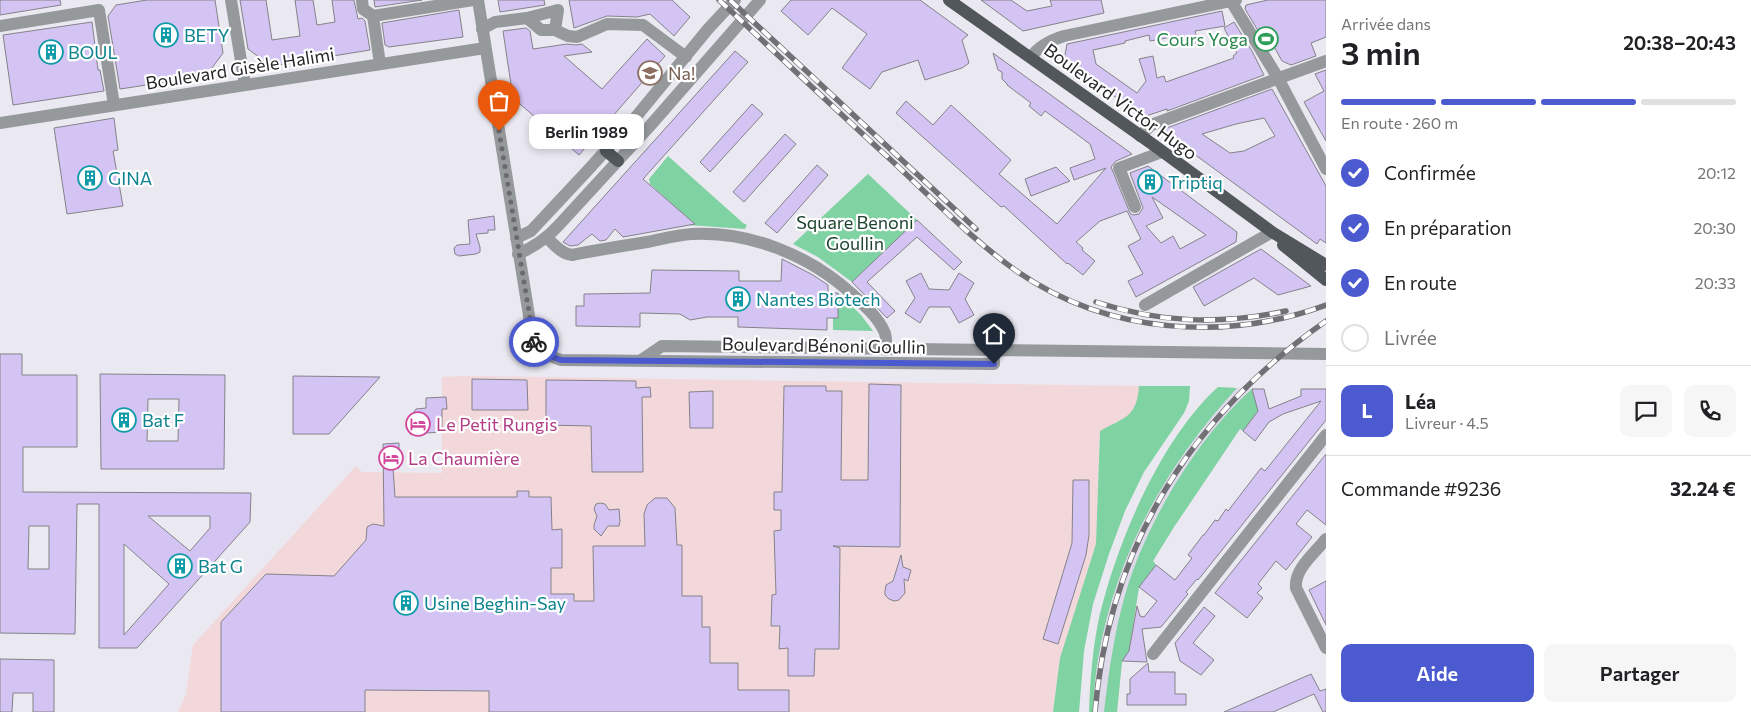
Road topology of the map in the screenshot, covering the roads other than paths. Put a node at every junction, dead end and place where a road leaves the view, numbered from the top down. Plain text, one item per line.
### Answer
1 (231, 0) edge
2 (362, 0) edge
3 (473, 0) edge
4 (478, 0) edge
5 (735, 0) edge
6 (760, 0) edge
7 (949, 0) edge
8 (1234, 0) edge
9 (373, 16) junction
10 (527, 18) junction
11 (0, 26) edge
12 (482, 29) junction
13 (555, 30) junction
14 (485, 48) junction
15 (686, 57) junction
16 (1031, 57) junction
17 (1326, 61) edge
18 (380, 64) junction
19 (1278, 78) junction
20 (245, 85) junction
21 (114, 105) junction
22 (0, 123) edge
23 (1140, 136) junction
24 (606, 151) junction
25 (1162, 152) junction
26 (618, 161) junction
27 (1326, 169) edge
28 (1135, 207) dead end
29 (1272, 232) junction
30 (516, 238) junction
31 (547, 238) junction
32 (518, 254) junction
33 (1326, 265) edge
34 (1326, 280) edge
35 (1145, 305) dead end
36 (994, 346) junction
37 (886, 350) junction
38 (1326, 354) edge
39 (640, 361) junction
40 (1326, 434) edge
41 (1326, 539) edge
42 (1326, 648) edge
43 (1154, 654) dead end

1 - 20 street
2 - 9 street
3 - 9 street
4 - 12 street, Boulevard Bénoni Goullin
5 - 15 street
6 - 26 street
7 - 16 main road, Boulevard Victor Hugo
8 - 16 street
8 - 19 street
9 - 18 street
10 - 12 street
10 - 13 street
10 - 13 street
11 - 21 street
12 - 14 street, Boulevard Bénoni Goullin
13 - 15 street
14 - 18 street, Boulevard Gisèle Halimi
14 - 30 street, Boulevard Bénoni Goullin
15 - 24 street
16 - 23 main road, Boulevard Victor Hugo
17 - 19 street
18 - 20 street, Boulevard Gisèle Halimi
19 - 23 street
19 - 27 street
20 - 21 street, Boulevard Gisèle Halimi
21 - 22 street, Boulevard Gisèle Halimi
23 - 25 main road, Boulevard Victor Hugo
24 - 26 main road
24 - 30 street
25 - 28 street
25 - 29 main road, Boulevard Victor Hugo
26 - 31 street
29 - 33 main road, Boulevard Victor Hugo
29 - 34 main road, Boulevard Victor Hugo
29 - 35 street
30 - 32 street, Boulevard Bénoni Goullin
31 - 32 street
31 - 37 street
32 - 39 street, Boulevard Bénoni Goullin
36 - 37 street, Boulevard Bénoni Goullin
36 - 38 street, Boulevard Bénoni Goullin
36 - 39 street, Boulevard Bénoni Goullin
37 - 39 street, Boulevard Bénoni Goullin
40 - 43 street
41 - 42 street

